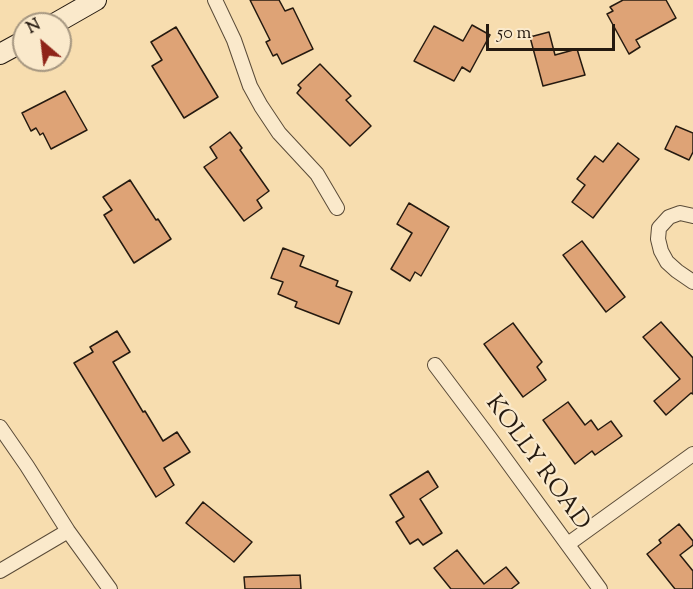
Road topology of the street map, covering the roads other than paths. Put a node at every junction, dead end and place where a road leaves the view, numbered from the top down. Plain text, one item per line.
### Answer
1 (96, 0) edge
2 (215, 0) edge
3 (72, 14) edge
4 (337, 208) dead end
5 (693, 216) edge
6 (693, 282) edge
7 (435, 365) dead end
8 (0, 427) edge
9 (693, 454) edge
10 (68, 531) junction
11 (568, 544) junction
12 (0, 571) edge
13 (110, 589) edge
14 (600, 589) edge

1 - 3 street
2 - 4 street
5 - 6 street
7 - 11 street, KOLLY ROAD
8 - 10 street
9 - 11 street
10 - 12 street
10 - 13 street
11 - 14 street, KOLLY ROAD

